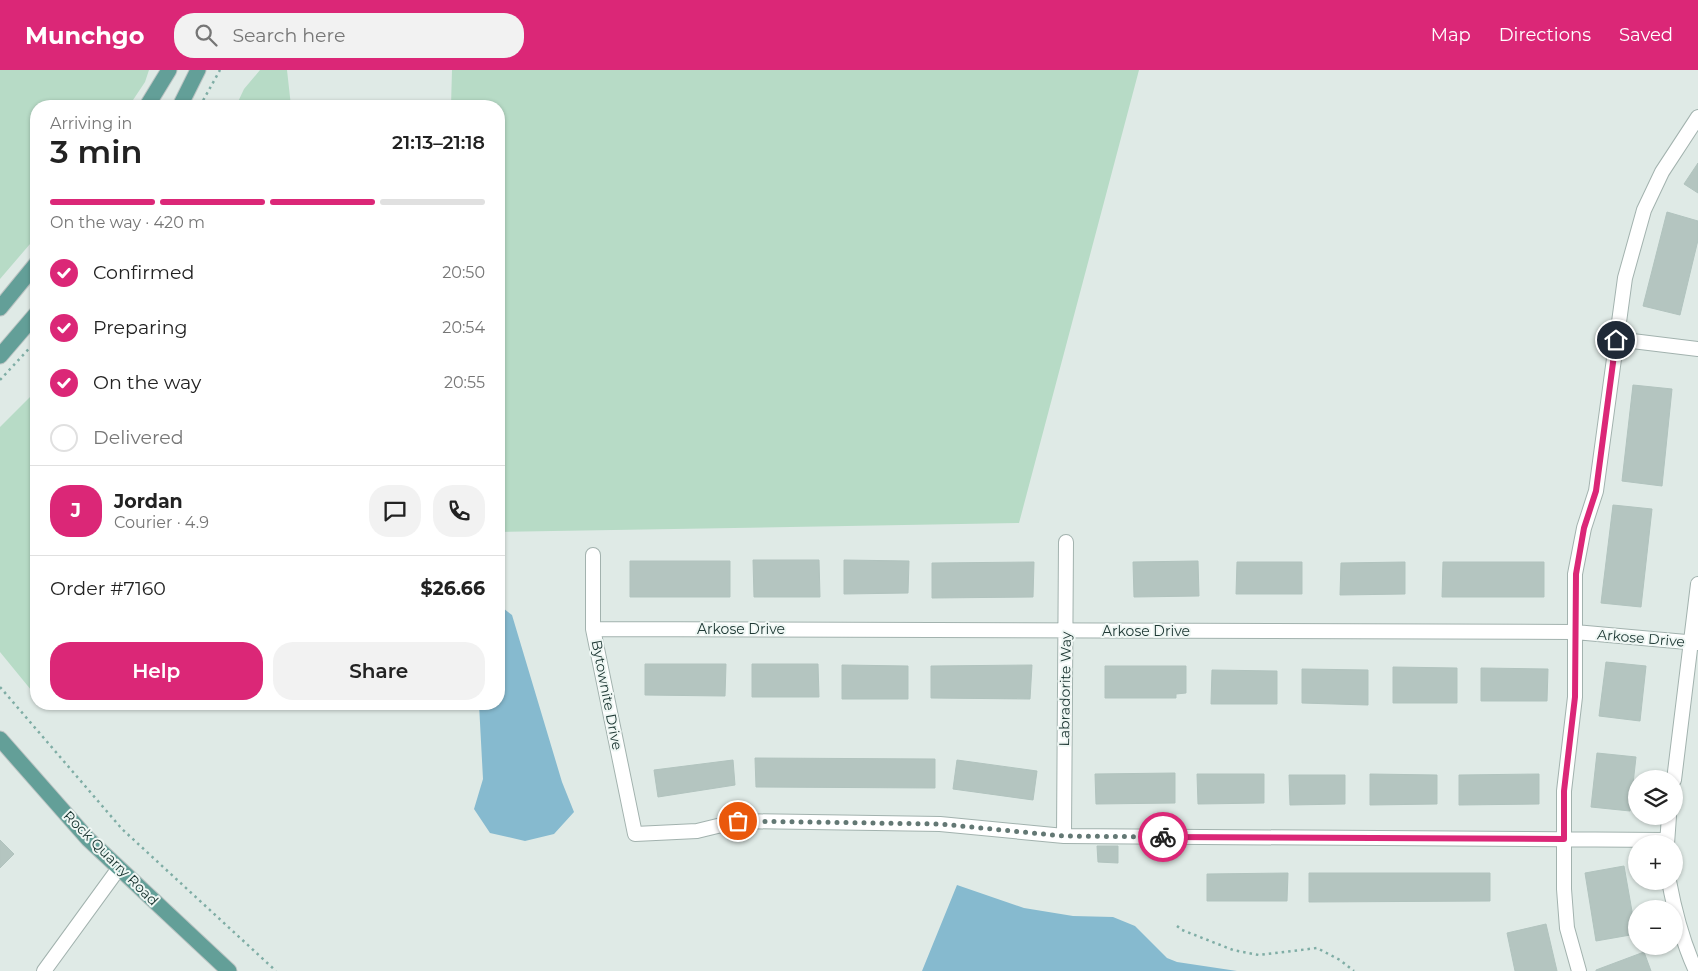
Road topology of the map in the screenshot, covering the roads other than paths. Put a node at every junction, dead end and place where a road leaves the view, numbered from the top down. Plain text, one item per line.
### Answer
1 (169, 70) edge
2 (198, 70) edge
3 (151, 100) edge
4 (183, 100) edge
5 (1698, 117) edge
6 (30, 271) edge
7 (0, 308) edge
8 (30, 321) edge
9 (1616, 340) junction
10 (1698, 349) edge
11 (0, 356) edge
12 (1066, 542) dead end
13 (593, 555) dead end
14 (1698, 584) edge
15 (593, 629) junction
16 (1066, 630) junction
17 (1575, 632) junction
18 (1694, 643) edge
19 (0, 738) edge
20 (1675, 770) edge
21 (1064, 836) junction
22 (1564, 839) junction
23 (1628, 841) edge
24 (118, 868) junction
25 (1671, 890) edge
26 (44, 971) edge
27 (229, 971) edge
28 (1580, 971) edge
29 (1696, 971) edge

1 - 3 main road
2 - 4 main road
5 - 9 street
6 - 7 main road
8 - 11 main road
9 - 10 street
9 - 17 street
12 - 16 street, Labradorite Way
13 - 15 street, Bytownite Drive
14 - 18 street
15 - 16 street, Arkose Drive
15 - 21 street, Bytownite Drive
16 - 17 street, Arkose Drive
16 - 21 street, Labradorite Way
17 - 18 street, Arkose Drive
17 - 22 street
18 - 20 street
19 - 24 main road, Rock Quarry Road
21 - 22 street
22 - 23 street
22 - 28 street
24 - 26 street
24 - 27 main road, Rock Quarry Road
25 - 29 street

